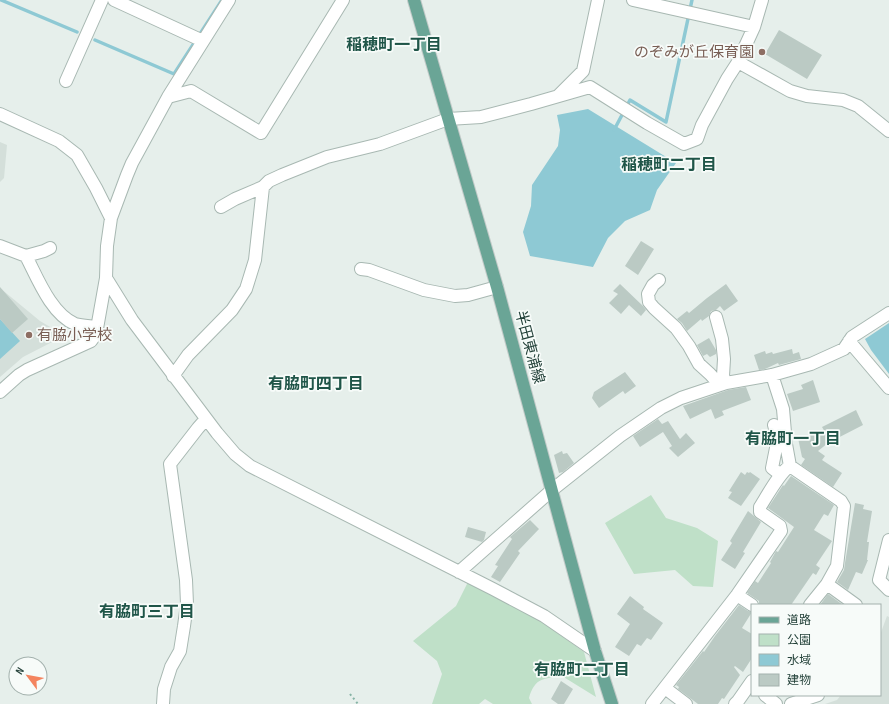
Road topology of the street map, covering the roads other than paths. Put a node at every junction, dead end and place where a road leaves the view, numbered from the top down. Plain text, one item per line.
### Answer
1 (102, 0) edge
2 (114, 0) edge
3 (229, 0) edge
4 (343, 0) edge
5 (414, 0) edge
6 (598, 0) edge
7 (633, 0) edge
8 (762, 0) edge
9 (754, 27) junction
10 (202, 41) junction
11 (738, 62) junction
12 (66, 81) dead end
13 (558, 96) junction
14 (168, 97) junction
15 (0, 114) edge
16 (448, 119) junction
17 (889, 132) edge
18 (263, 187) junction
19 (221, 207) dead end
20 (111, 218) junction
21 (0, 246) edge
22 (50, 248) dead end
23 (26, 256) junction
24 (361, 269) dead end
25 (106, 278) junction
26 (659, 280) dead end
27 (497, 287) junction
28 (889, 314) edge
29 (716, 317) dead end
30 (97, 327) junction
31 (849, 341) junction
32 (772, 375) junction
33 (173, 376) junction
34 (723, 384) junction
35 (889, 388) edge
36 (0, 392) edge
37 (206, 419) junction
38 (774, 426) dead end
39 (786, 470) junction
40 (552, 490) junction
41 (889, 540) edge
42 (459, 572) junction
43 (827, 584) junction
44 (889, 590) edge
45 (737, 595) junction
46 (751, 604) edge
47 (811, 604) edge
48 (855, 604) edge
49 (595, 651) junction
50 (751, 684) edge
51 (665, 688) junction
52 (766, 696) edge
53 (815, 696) edge
54 (163, 704) edge
55 (612, 704) edge
56 (652, 704) edge
57 (686, 704) edge
58 (735, 704) edge
59 (776, 704) edge
60 (791, 704) edge

1 - 12 street
2 - 10 street
3 - 10 street
4 - 14 street
5 - 16 main road, 半田東浦線
6 - 13 street
7 - 9 street
8 - 9 street
9 - 11 street
10 - 14 street
11 - 13 street
11 - 17 street
13 - 16 street
14 - 20 street
15 - 20 street
16 - 18 street
16 - 27 main road, 半田東浦線
18 - 19 street
18 - 33 street
20 - 25 street
21 - 23 street
22 - 23 street
23 - 30 street
24 - 27 street
25 - 30 street
25 - 33 street
26 - 34 street
27 - 40 main road, 半田東浦線
28 - 31 street
29 - 34 street
30 - 36 street
31 - 32 street
31 - 35 street
32 - 34 street
32 - 39 street
33 - 37 street
34 - 40 street
37 - 42 street
37 - 54 street
38 - 39 street
39 - 43 street
39 - 45 street
40 - 42 street
40 - 49 main road, 半田東浦線
41 - 44 street
42 - 49 street
43 - 47 street
43 - 48 street
45 - 46 street
45 - 51 street
49 - 55 main road, 半田東浦線
50 - 58 street
51 - 56 street
51 - 57 street
52 - 59 street
53 - 60 street

